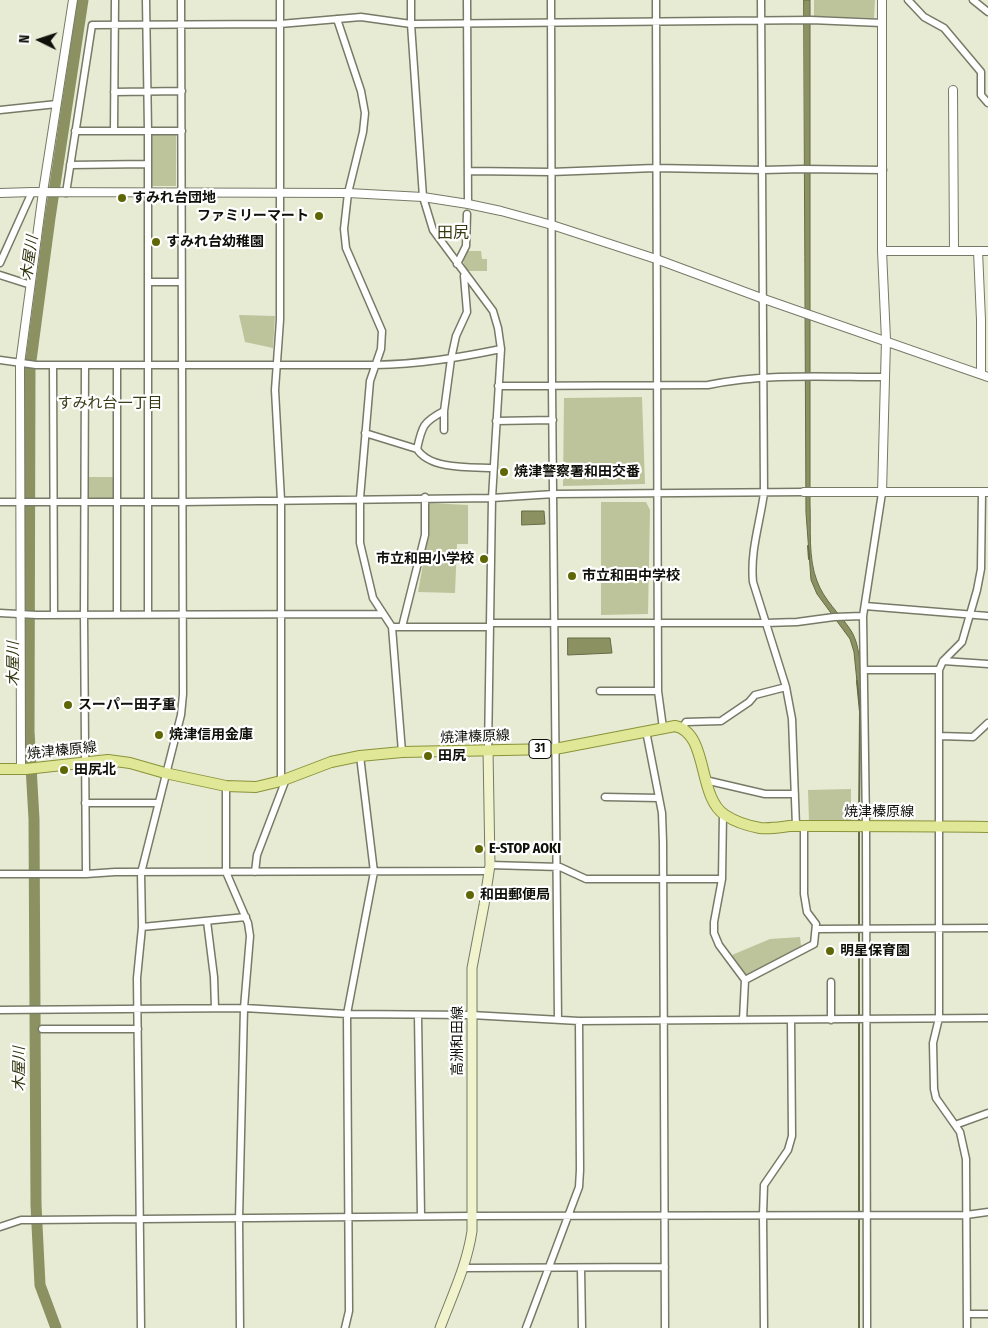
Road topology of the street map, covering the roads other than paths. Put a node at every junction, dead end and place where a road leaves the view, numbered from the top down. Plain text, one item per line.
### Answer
1 (73, 0) edge
2 (115, 0) edge
3 (146, 0) edge
4 (180, 0) edge
5 (280, 0) edge
6 (411, 0) edge
7 (466, 0) edge
8 (551, 0) edge
9 (656, 0) edge
10 (761, 0) edge
11 (882, 0) edge
12 (908, 0) edge
13 (973, 0) edge
14 (988, 12) edge
15 (337, 19) junction
16 (761, 22) junction
17 (551, 23) junction
18 (656, 23) junction
19 (882, 23) junction
20 (280, 24) junction
21 (411, 24) junction
22 (467, 24) junction
23 (115, 25) junction
24 (146, 25) junction
25 (181, 25) junction
26 (988, 68) edge
27 (982, 72) junction
28 (953, 90) dead end
29 (147, 91) junction
30 (182, 91) junction
31 (114, 92) junction
32 (988, 102) edge
33 (57, 104) junction
34 (0, 110) edge
35 (75, 131) junction
36 (114, 131) junction
37 (148, 131) junction
38 (182, 131) junction
39 (70, 164) junction
40 (147, 164) junction
41 (655, 168) junction
42 (763, 170) junction
43 (883, 170) junction
44 (468, 171) junction
45 (551, 172) junction
46 (32, 192) junction
47 (46, 192) junction
48 (0, 193) edge
49 (65, 193) junction
50 (148, 193) junction
51 (280, 193) junction
52 (182, 194) junction
53 (348, 194) junction
54 (423, 197) junction
55 (468, 204) junction
56 (467, 214) dead end
57 (552, 225) junction
58 (882, 251) junction
59 (954, 251) junction
60 (978, 251) junction
61 (988, 251) edge
62 (656, 259) junction
63 (0, 263) edge
64 (457, 264) junction
65 (464, 274) junction
66 (0, 275) edge
67 (148, 282) junction
68 (181, 282) junction
69 (31, 285) junction
70 (764, 299) junction
71 (984, 320) edge
72 (886, 340) junction
73 (501, 349) junction
74 (451, 359) junction
75 (0, 360) edge
76 (20, 364) junction
77 (53, 365) junction
78 (85, 365) junction
79 (117, 365) junction
80 (148, 365) junction
81 (182, 365) junction
82 (276, 365) junction
83 (375, 366) junction
84 (984, 375) edge
85 (885, 377) junction
86 (763, 378) junction
87 (498, 386) junction
88 (552, 386) junction
89 (658, 386) junction
90 (444, 411) junction
91 (552, 420) junction
92 (496, 421) junction
93 (444, 430) dead end
94 (365, 433) junction
95 (417, 449) junction
96 (493, 468) junction
97 (804, 492) joint
98 (985, 492) edge
99 (657, 493) junction
100 (764, 493) junction
101 (882, 493) junction
102 (554, 494) junction
103 (425, 497) junction
104 (360, 498) junction
105 (492, 498) junction
106 (281, 500) junction
107 (0, 502) edge
108 (20, 502) junction
109 (54, 502) junction
110 (85, 502) junction
111 (117, 502) junction
112 (148, 502) junction
113 (182, 502) junction
114 (985, 534) edge
115 (865, 606) junction
116 (0, 613) edge
117 (971, 613) junction
118 (24, 614) junction
119 (117, 614) junction
120 (148, 614) junction
121 (182, 614) junction
122 (281, 614) junction
123 (383, 614) junction
124 (54, 615) junction
125 (84, 615) junction
126 (863, 616) junction
127 (988, 616) edge
128 (766, 623) junction
129 (554, 624) junction
130 (658, 624) junction
131 (490, 625) junction
132 (402, 627) junction
133 (392, 628) junction
134 (942, 661) junction
135 (988, 664) edge
136 (865, 670) junction
137 (938, 670) junction
138 (786, 688) junction
139 (658, 690) junction
140 (600, 691) dead end
141 (988, 723) edge
142 (663, 728) junction
143 (682, 728) junction
144 (646, 731) junction
145 (939, 736) junction
146 (555, 749) junction
147 (488, 750) junction
148 (402, 752) junction
149 (360, 756) junction
150 (85, 762) junction
151 (0, 769) edge
152 (24, 769) junction
153 (165, 773) junction
154 (284, 780) junction
155 (706, 780) junction
156 (226, 786) junction
157 (795, 794) junction
158 (605, 798) dead end
159 (659, 798) junction
160 (158, 802) junction
161 (85, 803) junction
162 (723, 814) junction
163 (800, 826) junction
164 (866, 826) junction
165 (940, 826) junction
166 (988, 826) edge
167 (557, 866) junction
168 (490, 868) junction
169 (226, 872) junction
170 (255, 872) junction
171 (374, 872) junction
172 (141, 873) junction
173 (0, 874) edge
174 (86, 874) junction
175 (664, 879) junction
176 (722, 879) junction
177 (246, 917) junction
178 (207, 921) junction
179 (142, 928) junction
180 (866, 928) junction
181 (939, 928) junction
182 (988, 928) edge
183 (817, 929) junction
184 (745, 980) junction
185 (831, 982) dead end
186 (215, 1008) junction
187 (244, 1008) junction
188 (137, 1009) junction
189 (0, 1010) edge
190 (347, 1014) junction
191 (471, 1014) junction
192 (418, 1015) junction
193 (939, 1018) junction
194 (988, 1018) edge
195 (867, 1019) junction
196 (558, 1020) junction
197 (579, 1020) junction
198 (664, 1020) junction
199 (743, 1020) junction
200 (791, 1020) junction
201 (831, 1020) junction
202 (42, 1029) dead end
203 (138, 1029) junction
204 (988, 1113) edge
205 (955, 1125) junction
206 (988, 1212) edge
207 (763, 1215) junction
208 (862, 1215) junction
209 (966, 1215) junction
210 (422, 1216) junction
211 (472, 1216) junction
212 (664, 1216) junction
213 (568, 1217) junction
214 (349, 1218) junction
215 (239, 1219) junction
216 (140, 1220) junction
217 (0, 1227) edge
218 (665, 1267) junction
219 (463, 1268) junction
220 (548, 1268) junction
221 (581, 1268) junction
222 (967, 1314) junction
223 (988, 1314) edge
224 (141, 1328) edge
225 (240, 1328) edge
226 (345, 1328) edge
227 (440, 1328) edge
228 (526, 1328) edge
229 (582, 1328) edge
230 (665, 1328) edge
231 (764, 1328) edge
232 (867, 1328) edge
233 (967, 1328) edge

1 - 33 street
2 - 23 street
3 - 24 street
4 - 25 street
5 - 20 street
6 - 21 street
7 - 22 street
8 - 17 street
9 - 18 street
10 - 16 street
11 - 19 street
12 - 27 street
13 - 14 street
15 - 20 street
15 - 21 street
15 - 53 street
16 - 18 street
16 - 19 street
16 - 42 street
17 - 18 street
17 - 22 street
17 - 45 street
18 - 41 street
19 - 43 street
20 - 25 street
20 - 51 street
21 - 22 street
21 - 54 street
22 - 44 street
23 - 24 street
23 - 31 street
23 - 35 street
24 - 25 street
24 - 29 street
25 - 30 street
26 - 27 street
27 - 32 street
28 - 59 street
29 - 30 street
29 - 31 street
29 - 37 street
30 - 38 street
31 - 36 street
33 - 34 street
33 - 47 street
35 - 36 street
35 - 39 street
36 - 37 street
37 - 38 street
37 - 40 street
38 - 52 street
39 - 40 street
39 - 49 street
40 - 50 street
41 - 42 street
41 - 45 street
41 - 62 street
42 - 43 street
42 - 70 street
43 - 58 street
44 - 45 street
44 - 55 street
45 - 57 street
46 - 47 street
46 - 48 street
46 - 63 street
47 - 49 street
47 - 69 street
49 - 50 street
50 - 52 street
50 - 67 street
51 - 52 street
51 - 53 street
51 - 82 street
52 - 68 street
53 - 54 street
53 - 83 street
54 - 55 street
54 - 64 street
55 - 57 street
56 - 64 street
57 - 62 street
57 - 88 street
58 - 59 street
58 - 72 street
59 - 60 street
60 - 61 street
60 - 71 street
62 - 70 street
62 - 89 street
64 - 65 street
65 - 73 street
65 - 74 street
66 - 69 street
67 - 68 street
67 - 80 street
68 - 81 street
69 - 76 street
70 - 72 street
70 - 86 street
71 - 84 street
72 - 84 street
72 - 85 street
73 - 74 street
73 - 87 street
74 - 83 street
74 - 90 street
75 - 76 street
76 - 77 street
76 - 108 street
77 - 78 street
77 - 109 street
78 - 79 street
78 - 110 street
79 - 80 street
79 - 111 street
80 - 81 street
80 - 112 street
81 - 82 street
81 - 113 street
82 - 83 street
82 - 106 street
83 - 94 street
85 - 86 street
85 - 101 street
86 - 89 street
86 - 100 street
87 - 88 street
87 - 92 street
88 - 89 street
88 - 91 street
89 - 99 street
90 - 93 street
90 - 95 street
91 - 92 street
91 - 102 street
92 - 96 street
94 - 95 street
94 - 104 street
95 - 96 street
96 - 105 street
97 - 100 street
97 - 101 street
98 - 101 street
98 - 114 street
99 - 100 street
99 - 102 street
99 - 130 street
100 - 128 street
101 - 115 street
102 - 105 street
102 - 129 street
103 - 104 street
103 - 105 street
103 - 132 street
104 - 106 street
104 - 123 street
105 - 131 street
106 - 113 street
106 - 122 street
107 - 108 street
108 - 109 street
108 - 118 street
109 - 110 street
109 - 124 street
110 - 111 street
110 - 125 street
111 - 112 street
111 - 119 street
112 - 113 street
112 - 120 street
113 - 121 street
114 - 117 street
115 - 117 street
115 - 126 street
116 - 118 street
117 - 127 street
117 - 134 street
118 - 124 street
118 - 152 street
119 - 120 street
119 - 125 street
120 - 121 street
121 - 122 street
121 - 153 street
122 - 123 street
122 - 154 street
123 - 133 street
124 - 125 street
125 - 150 street
126 - 128 street
126 - 136 street
128 - 130 street
128 - 138 street
129 - 130 street
129 - 131 street
129 - 146 street
130 - 139 street
131 - 132 street
131 - 147 street
132 - 133 street
133 - 148 street
134 - 135 street
134 - 137 street
136 - 137 street
136 - 164 street
137 - 145 street
138 - 143 street
138 - 157 street
139 - 140 street
139 - 142 street
141 - 145 street
142 - 143 main road, 焼津榛原線 / 31
142 - 144 main road, 焼津榛原線 / 31
143 - 155 main road
144 - 146 main road, 焼津榛原線 / 31
144 - 159 street
145 - 165 street
146 - 147 main road, 焼津榛原線 / 31
146 - 167 street
147 - 148 main road, 焼津榛原線 / 31
147 - 168 main road, 高洲和田線
148 - 149 main road, 焼津榛原線 / 31
149 - 154 main road, 焼津榛原線 / 31
149 - 171 street
150 - 152 main road, 焼津榛原線 / 31
150 - 153 main road, 焼津榛原線 / 31
150 - 161 street
151 - 152 main road, 焼津榛原線 / 31
153 - 156 main road, 焼津榛原線 / 31
153 - 160 street
154 - 156 main road, 焼津榛原線 / 31
154 - 170 street
155 - 157 street
155 - 162 main road
156 - 169 street
157 - 163 street
158 - 159 street
159 - 175 street
160 - 161 street
160 - 172 street
161 - 174 street
162 - 163 main road, 焼津榛原線
162 - 176 street
163 - 164 main road, 焼津榛原線
163 - 183 street
164 - 165 main road, 焼津榛原線
164 - 180 street
165 - 166 main road, 焼津榛原線
165 - 181 street
167 - 168 street
167 - 175 street
167 - 196 street
168 - 171 street
168 - 191 main road, 高洲和田線
169 - 170 street
169 - 172 street
169 - 177 street
170 - 171 street
171 - 190 street
172 - 174 street
172 - 179 street
173 - 174 street
175 - 176 street
175 - 198 street
176 - 184 street
177 - 178 street
177 - 187 street
178 - 179 street
178 - 186 street
179 - 188 street
180 - 181 street
180 - 183 street
180 - 195 street
181 - 182 street
181 - 193 street
183 - 184 street
184 - 199 street
185 - 201 street
186 - 187 street
186 - 188 street
187 - 190 street
187 - 215 street
188 - 189 street
188 - 203 street
190 - 192 street
190 - 214 street
191 - 192 street
191 - 196 street
191 - 211 main road, 高洲和田線
192 - 210 street
193 - 194 street
193 - 195 street
193 - 205 street
195 - 201 street
195 - 208 street
196 - 197 street
197 - 198 street
197 - 213 street
198 - 199 street
198 - 212 street
199 - 200 street
200 - 201 street
200 - 207 street
202 - 203 street
203 - 216 street
204 - 205 street
205 - 209 street
206 - 209 street
207 - 208 street
207 - 212 street
207 - 231 street
208 - 209 street
208 - 232 street
209 - 222 street
210 - 211 street
210 - 214 street
211 - 213 street
211 - 219 main road, 高洲和田線
212 - 213 street
212 - 218 street
213 - 220 street
214 - 215 street
214 - 226 street
215 - 216 street
215 - 225 street
216 - 217 street
216 - 224 street
218 - 221 street
218 - 230 street
219 - 220 street
219 - 227 main road, 高洲和田線
220 - 221 street
220 - 228 street
221 - 229 street
222 - 223 street
222 - 233 street

